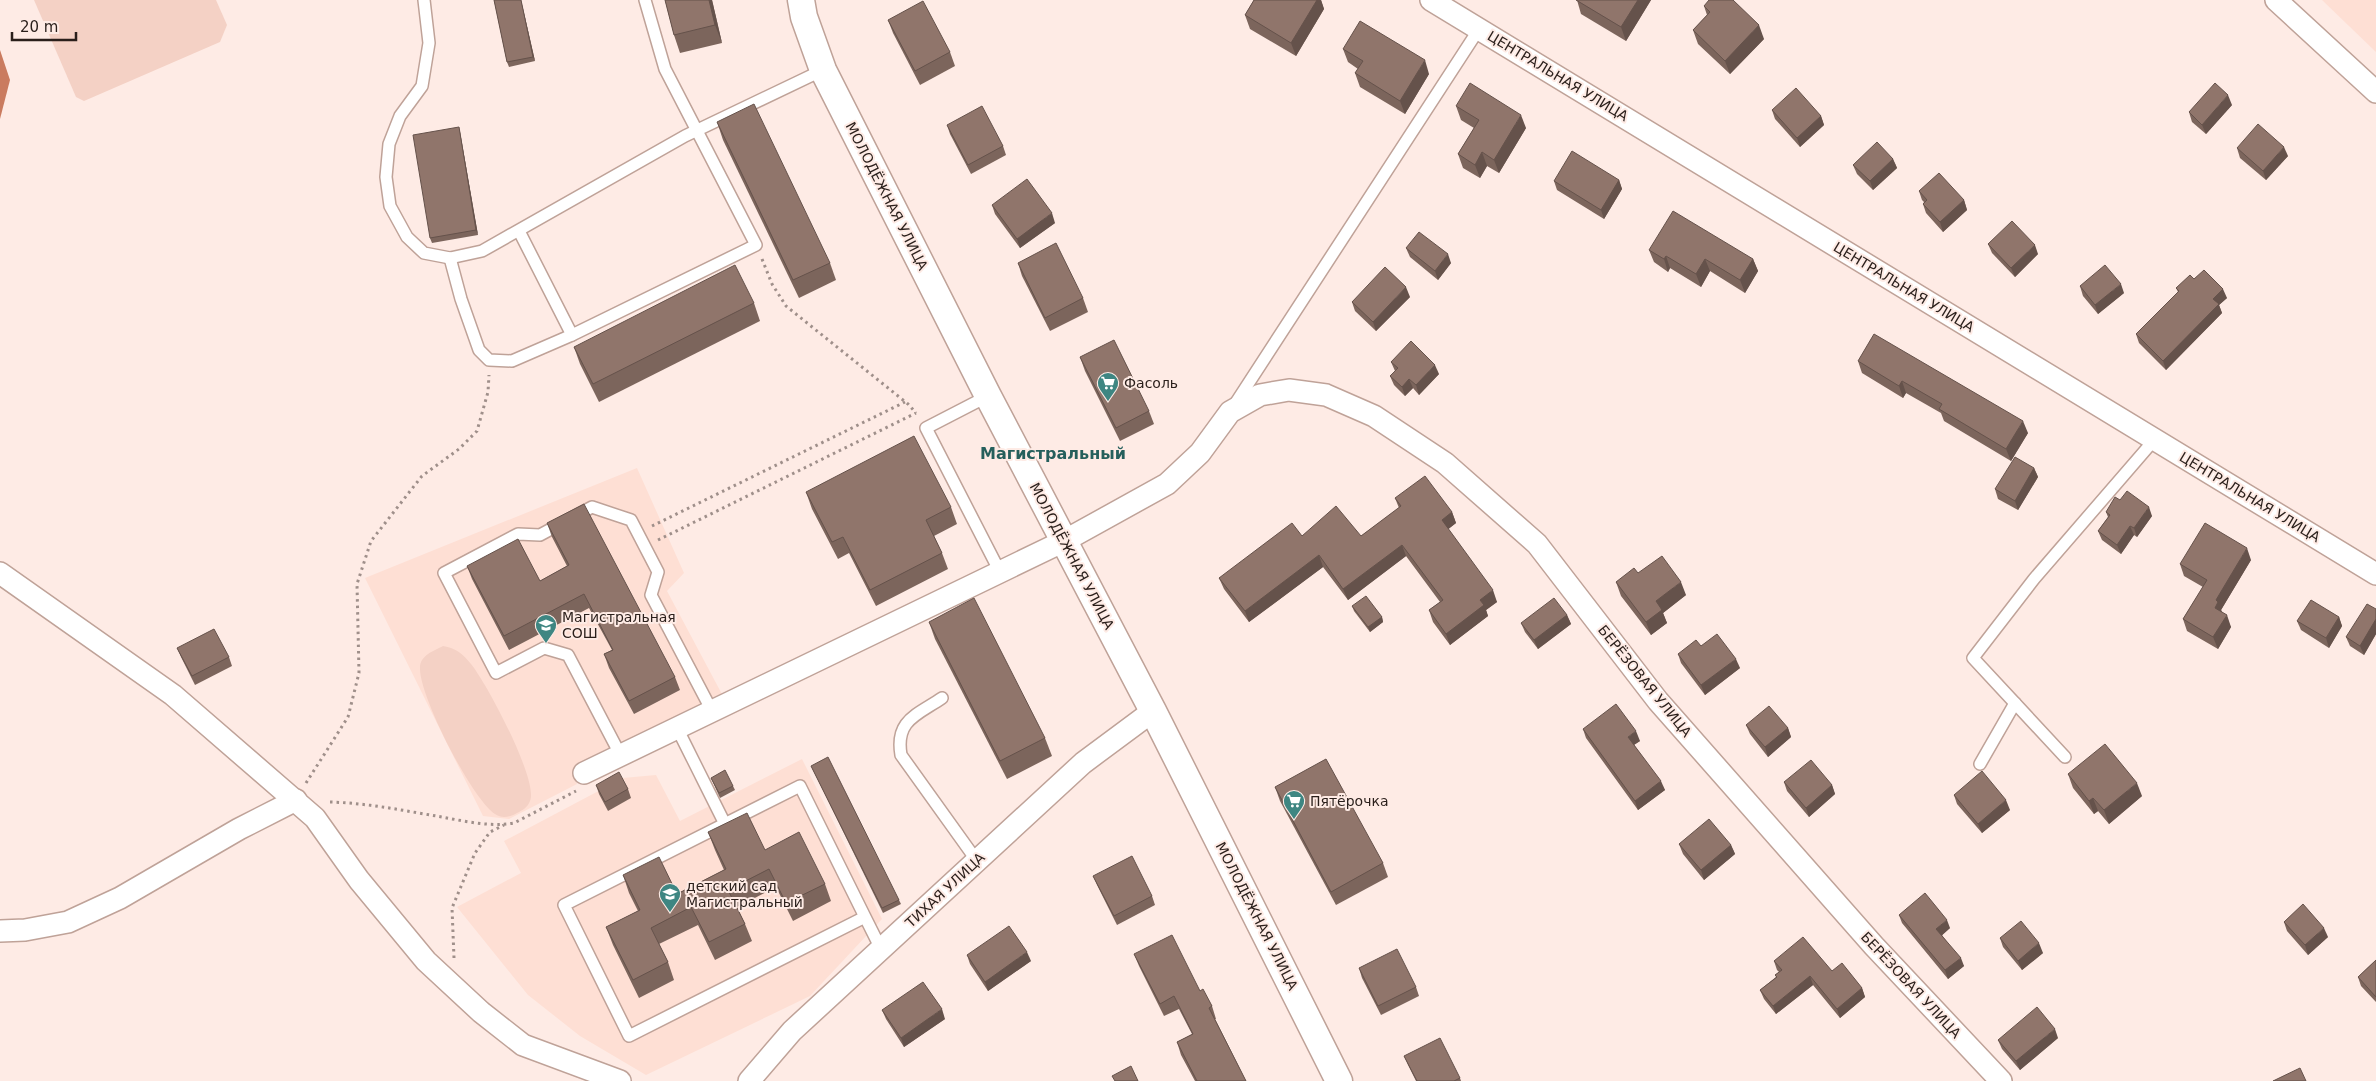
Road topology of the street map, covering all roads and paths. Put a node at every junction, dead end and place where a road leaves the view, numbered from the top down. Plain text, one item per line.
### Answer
1 (424, 0) edge
2 (645, 0) edge
3 (802, 0) edge
4 (1431, 0) edge
5 (2276, 0) edge
6 (1479, 29) junction
7 (823, 70) junction
8 (2376, 92) edge
9 (698, 130) junction
10 (519, 230) junction
11 (756, 245) junction
12 (450, 258) junction
13 (572, 334) junction
14 (489, 360) junction
15 (988, 396) junction
16 (905, 402) junction
17 (1230, 412) junction
18 (916, 413) junction
19 (926, 428) junction
20 (2155, 439) junction
21 (638, 533) junction
22 (1064, 541) junction
23 (645, 546) junction
24 (1000, 572) junction
25 (0, 573) edge
26 (2376, 574) edge
27 (942, 698) dead end
28 (2015, 704) junction
29 (712, 711) junction
30 (1153, 711) junction
31 (677, 728) junction
32 (621, 756) junction
33 (2065, 757) dead end
34 (1980, 764) dead end
35 (581, 782) joint
36 (296, 800) junction
37 (725, 824) junction
38 (505, 825) junction
39 (976, 861) junction
40 (865, 917) junction
41 (0, 931) edge
42 (881, 949) junction
43 (461, 994) junction
44 (620, 1081) edge
45 (749, 1081) edge
46 (1339, 1081) edge
47 (2000, 1081) edge

1 - 12 lane
2 - 9 lane
3 - 7 street, МОЛОДЁЖНАЯ УЛИЦА
4 - 6 street, ЦЕНТРАЛЬНАЯ УЛИЦА
5 - 8 street
6 - 17 lane
6 - 20 street, ЦЕНТРАЛЬНАЯ УЛИЦА
7 - 9 lane
7 - 15 street, МОЛОДЁЖНАЯ УЛИЦА
9 - 10 lane
9 - 11 lane
10 - 12 lane
10 - 13 lane
11 - 13 lane
11 - 16 path
12 - 14 lane
13 - 14 lane
14 - 36 path
15 - 19 lane
15 - 22 street, МОЛОДЁЖНАЯ УЛИЦА
16 - 18 path
16 - 21 path
17 - 22 street
17 - 47 street, БЕРЁЗОВАЯ УЛИЦА
18 - 19 path
18 - 23 path
19 - 24 lane
20 - 26 street, ЦЕНТРАЛЬНАЯ УЛИЦА
20 - 28 lane
21 - 23 lane
21 - 32 lane
22 - 24 street
22 - 30 street, МОЛОДЁЖНАЯ УЛИЦА
23 - 29 lane
24 - 29 street
25 - 36 street
27 - 39 lane
28 - 33 lane
28 - 34 lane
29 - 31 street
30 - 39 street, ТИХАЯ УЛИЦА
30 - 46 street, МОЛОДЁЖНАЯ УЛИЦА
31 - 32 street
31 - 37 lane
32 - 35 street
35 - 38 path
36 - 38 path
36 - 41 street
36 - 43 street
37 - 40 lane
37 - 40 lane
38 - 43 path
39 - 42 street, ТИХАЯ УЛИЦА
40 - 42 lane
42 - 45 street, ТИХАЯ УЛИЦА
43 - 44 street

